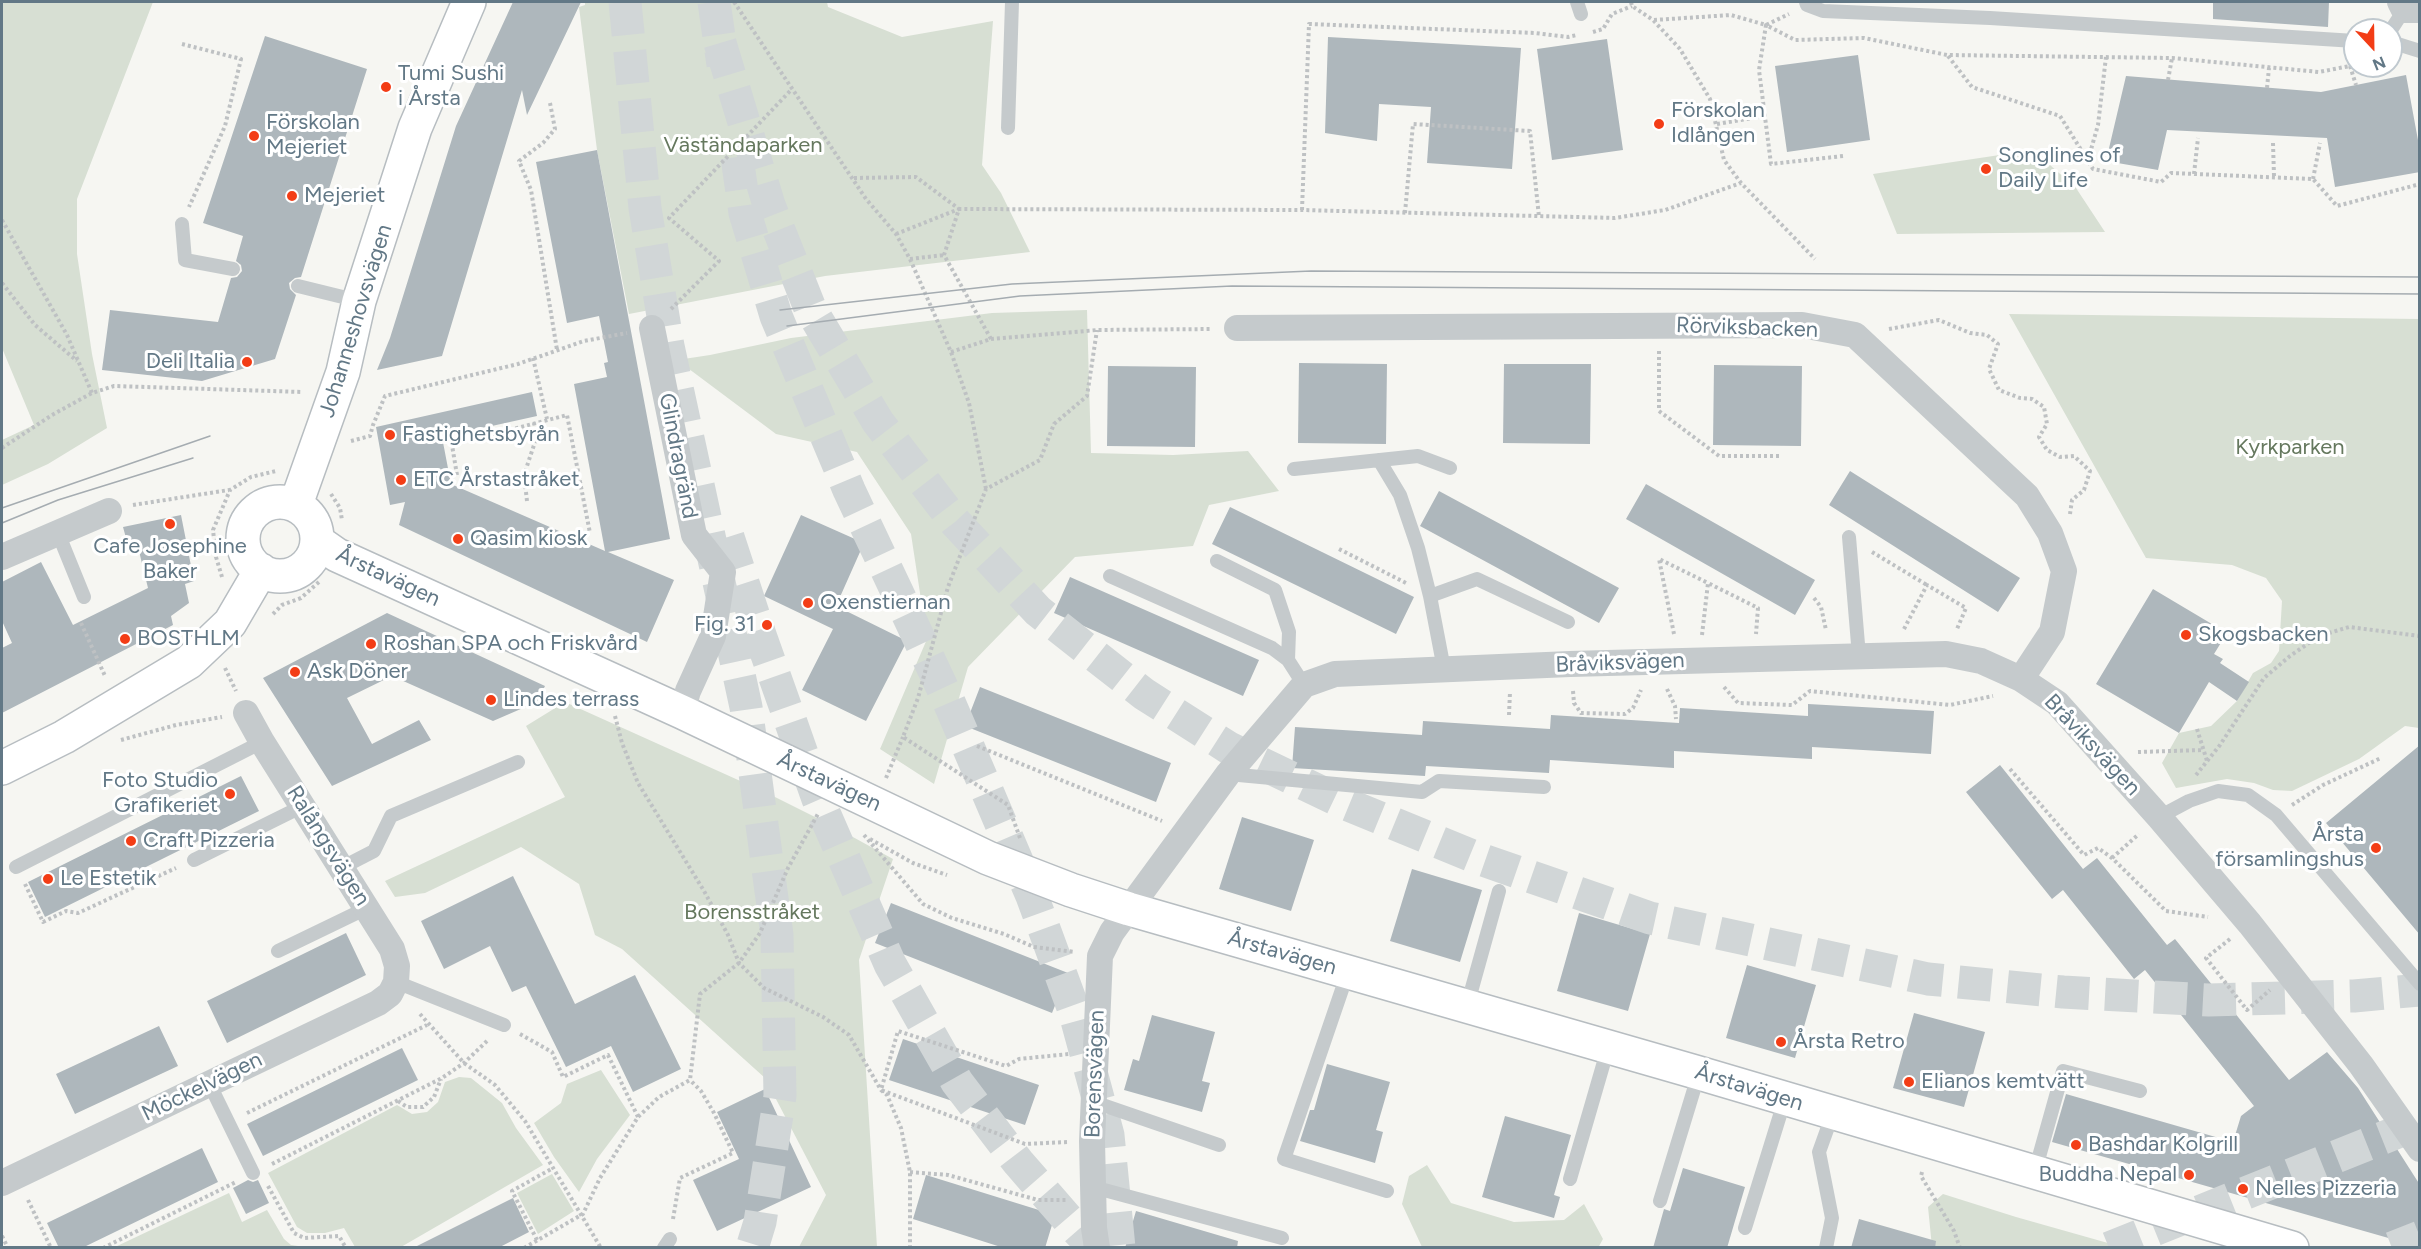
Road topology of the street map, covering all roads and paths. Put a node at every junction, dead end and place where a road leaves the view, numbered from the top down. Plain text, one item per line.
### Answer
1 (469, 2) edge
2 (735, 2) edge
3 (1012, 2) edge
4 (1806, 3) edge
5 (1632, 4) edge
6 (1653, 20) junction
7 (1766, 25) junction
8 (1592, 32) dead end
9 (1580, 34) dead end
10 (2343, 40) edge
11 (182, 44) dead end
12 (2403, 46) edge
13 (2420, 51) edge
14 (1947, 56) junction
15 (2106, 57) junction
16 (2172, 58) junction
17 (2269, 68) junction
18 (2343, 68) edge
19 (2355, 78) edge
20 (2168, 80) dead end
21 (2356, 85) dead end
22 (2267, 88) dead end
23 (792, 89) junction
24 (550, 103) dead end
25 (1765, 116) junction
26 (1717, 124) junction
27 (1008, 128) dead end
28 (2198, 138) dead end
29 (2273, 143) dead end
30 (2320, 143) dead end
31 (1843, 156) dead end
32 (2088, 160) junction
33 (2194, 174) junction
34 (2274, 176) junction
35 (854, 178) junction
36 (2313, 179) junction
37 (1741, 183) junction
38 (2420, 184) edge
39 (959, 209) junction
40 (1302, 210) junction
41 (1405, 213) junction
42 (1539, 217) junction
43 (2, 220) edge
44 (182, 224) joint
45 (896, 234) junction
46 (944, 255) junction
47 (1815, 258) dead end
48 (910, 259) junction
49 (233, 269) dead end
50 (2, 283) edge
51 (298, 286) dead end
52 (359, 301) junction
53 (1660, 326) junction
54 (652, 328) junction
55 (1237, 328) joint
56 (1097, 330) junction
57 (1878, 331) dead end
58 (991, 339) junction
59 (557, 350) junction
60 (951, 352) junction
61 (533, 358) junction
62 (77, 361) junction
63 (92, 393) junction
64 (312, 393) dead end
65 (547, 419) junction
66 (534, 423) junction
67 (347, 442) dead end
68 (2, 447) edge
69 (1779, 456) dead end
70 (1379, 460) junction
71 (1450, 468) dead end
72 (1294, 469) dead end
73 (280, 470) dead end
74 (457, 475) dead end
75 (986, 489) junction
76 (230, 490) junction
77 (328, 490) dead end
78 (527, 501) dead end
79 (292, 504) junction
80 (109, 511) joint
81 (2070, 519) dead end
82 (58, 533) junction
83 (590, 533) dead end
84 (1849, 537) joint
85 (327, 548) junction
86 (1339, 549) dead end
87 (2, 557) edge
88 (1217, 561) dead end
89 (261, 570) junction
90 (1110, 576) dead end
91 (1708, 583) junction
92 (225, 585) dead end
93 (1927, 585) junction
94 (1430, 596) junction
95 (84, 597) dead end
96 (1814, 597) dead end
97 (265, 622) dead end
98 (1568, 622) dead end
99 (81, 623) dead end
100 (2420, 636) edge
101 (1946, 654) junction
102 (1859, 656) junction
103 (1891, 656) junction
104 (1831, 657) junction
105 (1755, 658) junction
106 (1288, 660) junction
107 (1653, 661) junction
108 (1690, 661) junction
109 (1570, 664) junction
110 (1444, 669) junction
111 (2021, 679) junction
112 (109, 685) dead end
113 (1304, 685) junction
114 (682, 712) junction
115 (246, 713) joint
116 (615, 714) dead end
117 (2197, 729) dead end
118 (903, 737) junction
119 (120, 741) dead end
120 (262, 742) junction
121 (977, 746) dead end
122 (2204, 750) junction
123 (2102, 753) junction
124 (2381, 758) dead end
125 (2207, 761) junction
126 (518, 762) dead end
127 (2, 768) edge
128 (2010, 769) dead end
129 (1228, 774) junction
130 (886, 780) dead end
131 (2189, 783) dead end
132 (1544, 787) dead end
133 (303, 806) junction
134 (819, 812) dead end
135 (2276, 815) junction
136 (2151, 824) junction
137 (1185, 830) junction
138 (864, 835) dead end
139 (1022, 844) dead end
140 (2112, 858) junction
141 (194, 860) joint
142 (16, 867) joint
143 (341, 868) junction
144 (1499, 891) dead end
145 (367, 908) junction
146 (1129, 909) junction
147 (2250, 924) junction
148 (2221, 946) dead end
149 (278, 951) dead end
150 (1100, 956) junction
151 (739, 963) junction
152 (1348, 972) junction
153 (396, 982) junction
154 (2420, 984) edge
155 (2261, 997) dead end
156 (1467, 1006) junction
157 (427, 1024) junction
158 (504, 1025) junction
159 (1608, 1048) junction
160 (1064, 1054) dead end
161 (464, 1063) junction
162 (1699, 1073) junction
163 (442, 1078) junction
164 (690, 1080) junction
165 (209, 1083) junction
166 (881, 1090) junction
167 (2140, 1091) dead end
168 (1785, 1099) junction
169 (397, 1100) junction
170 (1094, 1102) junction
171 (1833, 1113) junction
172 (638, 1118) junction
173 (229, 1122) junction
174 (1092, 1141) junction
175 (1218, 1145) dead end
176 (2420, 1149) edge
177 (279, 1161) dead end
178 (554, 1168) junction
179 (2035, 1171) junction
180 (910, 1172) junction
181 (253, 1173) dead end
182 (1921, 1176) dead end
183 (1570, 1179) dead end
184 (9, 1180) edge
185 (230, 1186) dead end
186 (1093, 1187) junction
187 (271, 1191) dead end
188 (1387, 1191) dead end
189 (1066, 1200) dead end
190 (1660, 1201) dead end
191 (583, 1214) junction
192 (1745, 1228) dead end
193 (2, 1236) edge
194 (1282, 1238) dead end
195 (537, 1240) junction
196 (667, 1243) edge
197 (8, 1248) edge
198 (51, 1248) edge
199 (103, 1248) edge
200 (346, 1248) edge
201 (524, 1248) edge
202 (601, 1248) edge
203 (910, 1248) edge
204 (1097, 1248) edge
205 (1826, 1248) edge
206 (1960, 1248) edge
207 (2292, 1248) edge

1 - 52 street, Johanneshovsvägen
2 - 23 path
3 - 27 lane
4 - 7 path
4 - 10 lane
5 - 6 path
5 - 8 path
6 - 7 path
6 - 26 path
7 - 14 path
7 - 25 path
9 - 40 path
11 - 44 path
12 - 13 lane
14 - 15 path
14 - 32 path
15 - 16 path
15 - 32 path
16 - 17 path
16 - 20 path
17 - 18 path
17 - 22 path
19 - 21 path
23 - 35 path
23 - 54 path
24 - 59 path
25 - 26 path
25 - 31 path
26 - 37 path
28 - 33 path
29 - 34 path
30 - 36 path
32 - 33 path
33 - 34 path
34 - 36 path
35 - 39 path
35 - 45 path
36 - 38 path
37 - 42 path
37 - 47 path
39 - 40 path
39 - 45 path
39 - 46 path
40 - 41 path
41 - 42 path
41 - 42 path
43 - 62 path
44 - 49 lane
45 - 48 path
46 - 48 path
46 - 58 path
48 - 60 path
50 - 62 path
51 - 52 lane
52 - 79 street, Johanneshovsvägen
53 - 55 street, Rörviksbacken
53 - 69 path
53 - 111 street, Rörviksbacken
54 - 59 path
54 - 114 street, Glindragränd
55 - 56 path
56 - 58 path
56 - 75 path
57 - 81 path
58 - 60 path
59 - 61 path
60 - 75 path
61 - 65 path
61 - 67 path
62 - 63 path
63 - 64 path
63 - 68 path
65 - 66 path
65 - 83 path
66 - 74 path
66 - 78 path
70 - 71 lane
70 - 72 lane
70 - 94 lane
73 - 76 path
75 - 118 path
76 - 80 path
76 - 92 path
77 - 85 path
79 - 85 street
79 - 89 street
80 - 82 street
82 - 87 street
82 - 95 lane
84 - 93 path
84 - 102 lane
85 - 89 street
85 - 97 path
85 - 114 street, Årstavägen
86 - 94 path
88 - 106 lane
89 - 127 street
90 - 106 lane
91 - 105 path
91 - 108 path
91 - 108 path
93 - 101 path
93 - 103 path
94 - 98 lane
94 - 110 lane
96 - 104 path
99 - 112 path
100 - 125 path
101 - 103 street, Bråviksvägen
101 - 111 street, Bråviksvägen
102 - 103 street, Bråviksvägen
102 - 104 street, Bråviksvägen
104 - 105 street, Bråviksvägen
105 - 108 street, Bråviksvägen
106 - 113 lane
107 - 108 street, Bråviksvägen
107 - 109 street, Bråviksvägen
107 - 109 path
108 - 111 path
109 - 110 street, Bråviksvägen
110 - 113 street, Bråviksvägen
111 - 123 street, Bråviksvägen
113 - 129 street, Bråviksvägen
114 - 146 street, Årstavägen
115 - 119 path
115 - 120 street, Ralångsvägen
116 - 151 path
117 - 122 path
118 - 130 path
118 - 139 path
120 - 133 street, Ralångsvägen
120 - 142 lane
121 - 137 path
122 - 123 path
122 - 125 path
123 - 136 street, Bråviksvägen
124 - 135 path
125 - 131 path
126 - 143 lane
128 - 140 path
129 - 132 lane
129 - 137 street, Bråviksvägen
133 - 141 lane
133 - 143 street, Ralångsvägen
134 - 151 path
135 - 136 lane
135 - 154 lane
136 - 140 path
136 - 147 street, Bråviksvägen
137 - 146 street, Bråviksvägen
138 - 150 path
140 - 147 path
141 - 142 path
143 - 145 street, Ralångsvägen
144 - 156 lane
145 - 149 lane
145 - 153 street, Ralångsvägen
146 - 150 street, Borensvägen
146 - 152 street, Årstavägen
147 - 176 street, Bråviksvägen
148 - 155 path
150 - 170 street, Borensvägen
151 - 164 path
151 - 166 path
152 - 156 street, Årstavägen
152 - 188 lane
153 - 157 path
153 - 158 lane
153 - 165 street, Möckelvägen
156 - 159 street, Årstavägen
157 - 161 path
157 - 173 path
158 - 161 path
158 - 172 path
159 - 162 street, Årstavägen
159 - 183 lane
160 - 166 path
161 - 163 path
161 - 178 path
162 - 168 street, Årstavägen
162 - 190 lane
163 - 169 path
163 - 169 path
164 - 172 path
164 - 196 path
165 - 173 lane
165 - 184 street, Möckelvägen
166 - 174 path
166 - 180 path
167 - 179 lane
168 - 171 street, Årstavägen
168 - 192 lane
169 - 177 path
170 - 174 street, Borensvägen
170 - 175 lane
171 - 179 street, Årstavägen
171 - 205 lane
172 - 191 path
173 - 181 lane
174 - 186 street, Borensvägen
178 - 191 path
178 - 195 path
179 - 207 street, Årstavägen
180 - 189 path
180 - 203 path
182 - 206 path
184 - 198 path
185 - 199 path
186 - 194 lane
186 - 204 street, Borensvägen
187 - 200 path
191 - 195 path
191 - 202 path
193 - 197 path
195 - 201 path

